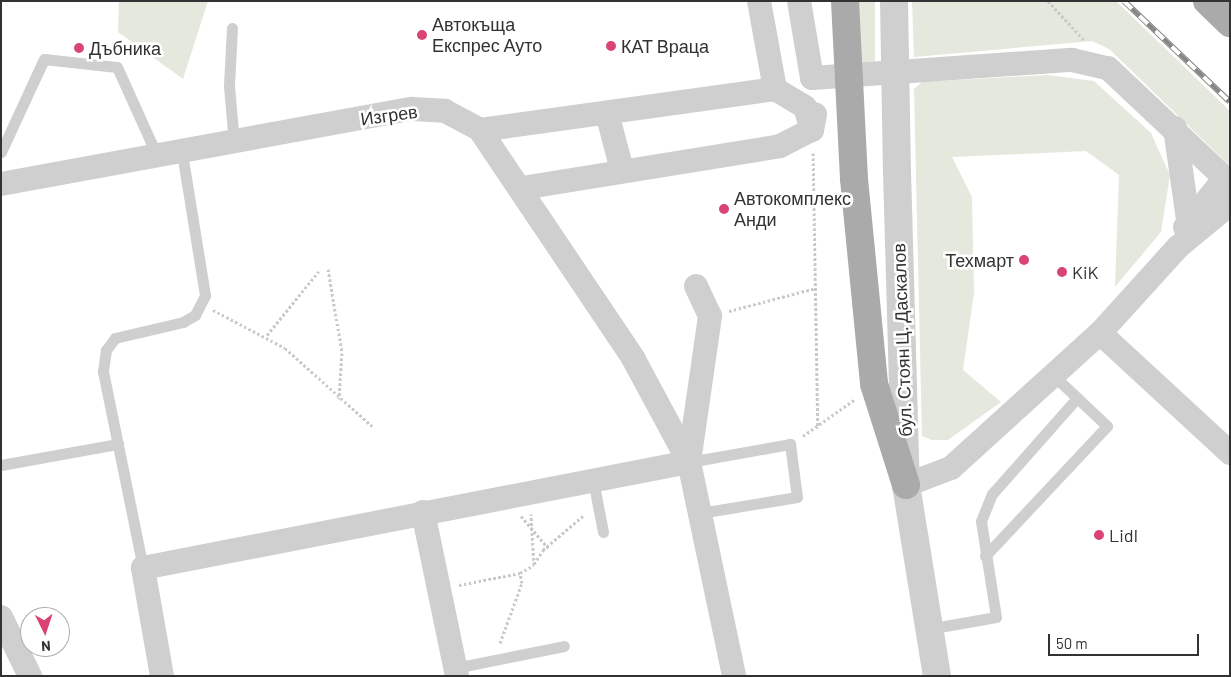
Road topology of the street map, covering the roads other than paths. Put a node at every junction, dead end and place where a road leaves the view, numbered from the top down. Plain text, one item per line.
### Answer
1 (759, 1) edge
2 (799, 1) edge
3 (845, 1) edge
4 (894, 1) edge
5 (232, 28) dead end
6 (812, 78) junction
7 (775, 88) junction
8 (607, 113) junction
9 (1175, 128) junction
10 (480, 130) junction
11 (812, 130) junction
12 (234, 143) junction
13 (1, 152) edge
14 (182, 153) junction
15 (158, 158) junction
16 (622, 170) junction
17 (1227, 180) edge
18 (1, 184) edge
19 (522, 188) junction
20 (1230, 204) edge
21 (1196, 225) junction
22 (1230, 226) edge
23 (696, 286) dead end
24 (1100, 333) junction
25 (1053, 375) junction
26 (1077, 398) junction
27 (118, 444) junction
28 (1230, 453) edge
29 (688, 462) junction
30 (1, 466) edge
31 (593, 480) junction
32 (906, 485) junction
33 (423, 512) junction
34 (700, 513) junction
35 (603, 532) dead end
36 (985, 556) junction
37 (143, 568) junction
38 (1, 616) edge
39 (928, 629) junction
40 (564, 646) dead end
41 (456, 672) edge
42 (30, 676) edge
43 (162, 676) edge
44 (734, 676) edge
45 (937, 676) edge

1 - 7 street
2 - 6 street
3 - 32 main road, bridge
4 - 32 street, бул. Стоян Ц. Даскалов, bridge
5 - 12 lane
6 - 9 street
6 - 11 street
7 - 8 street
7 - 11 street
8 - 10 street
8 - 16 street
9 - 17 street
9 - 21 street
10 - 12 street, Изгрев
10 - 19 street
11 - 16 street
12 - 14 street, Изгрев
13 - 15 lane
14 - 15 street, Изгрев
14 - 27 lane
15 - 18 street, Изгрев
16 - 19 street
17 - 21 street
19 - 29 street
20 - 21 street
21 - 22 street
21 - 24 street
23 - 29 street
24 - 25 street
24 - 28 street
25 - 26 lane
25 - 32 street
26 - 36 lane
26 - 36 lane
27 - 30 lane
27 - 37 lane
29 - 31 street
29 - 34 street
29 - 34 lane
31 - 33 street
31 - 35 lane
32 - 39 street, бул. Стоян Ц. Даскалов
33 - 37 street
33 - 41 street
34 - 44 street
36 - 39 lane
37 - 43 street
38 - 42 street
39 - 45 street, бул. Стоян Ц. Даскалов
40 - 41 lane

